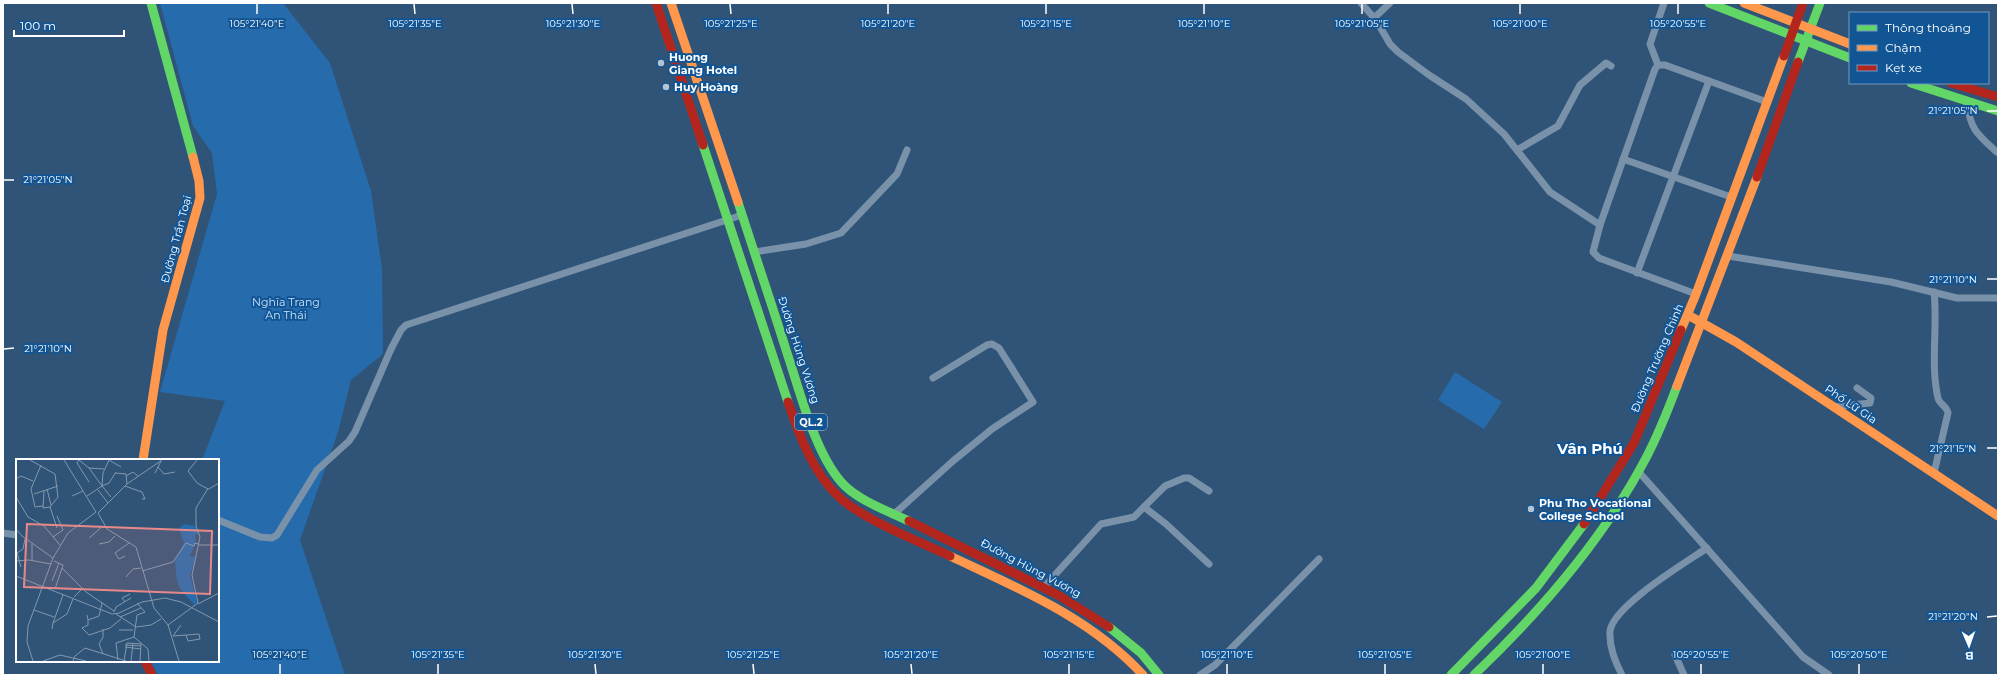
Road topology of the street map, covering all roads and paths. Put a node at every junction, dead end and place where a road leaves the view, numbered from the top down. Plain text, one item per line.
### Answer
1 (151, 3) edge
2 (656, 3) edge
3 (671, 3) edge
4 (1362, 3) edge
5 (1390, 3) edge
6 (1664, 3) edge
7 (1709, 3) edge
8 (1744, 3) edge
9 (1803, 3) edge
10 (1820, 3) edge
11 (1374, 18) junction
12 (1796, 23) junction
13 (1810, 28) junction
14 (1791, 34) junction
15 (1806, 40) junction
16 (1849, 44) edge
17 (1849, 58) edge
18 (1658, 65) junction
19 (1612, 66) dead end
20 (1709, 81) junction
21 (1914, 84) edge
22 (1955, 84) edge
23 (1998, 97) edge
24 (1767, 102) junction
25 (1967, 102) junction
26 (1998, 111) edge
27 (907, 150) dead end
28 (1517, 150) junction
29 (1998, 153) edge
30 (1624, 159) junction
31 (1673, 177) junction
32 (1731, 197) junction
33 (742, 214) junction
34 (728, 220) junction
35 (1600, 225) junction
36 (754, 252) junction
37 (1728, 256) junction
38 (1637, 273) junction
39 (1934, 292) junction
40 (1696, 294) junction
41 (1998, 298) edge
42 (1688, 315) junction
43 (1703, 322) junction
44 (933, 378) dead end
45 (1857, 388) dead end
46 (1834, 407) junction
47 (1634, 443) junction
48 (1650, 449) junction
49 (143, 459) edge
50 (1638, 471) junction
51 (1934, 473) junction
52 (1208, 491) dead end
53 (1144, 507) junction
54 (894, 515) junction
55 (1998, 516) edge
56 (219, 520) edge
57 (883, 524) junction
58 (3, 533) edge
59 (16, 535) edge
60 (1707, 548) junction
61 (1319, 559) dead end
62 (1210, 564) dead end
63 (1044, 587) junction
64 (1675, 655) dead end
65 (146, 662) edge
66 (152, 675) edge
67 (1143, 675) edge
68 (1158, 675) edge
69 (1200, 675) edge
70 (1451, 675) edge
71 (1474, 675) edge
72 (1622, 675) edge
73 (1684, 675) edge
74 (1829, 675) edge

1 - 49 main road, Đường Trần Toại
2 - 34 main road, QL.2
3 - 33 main road, Đường Hùng Vương / QL.2
4 - 11 street
5 - 11 street
6 - 18 street
7 - 14 main road
8 - 12 main road
9 - 12 main road, Đường Trường Chinh
10 - 13 main road
11 - 28 street
12 - 13 main road
12 - 14 main road, Đường Trường Chinh
13 - 15 main road
13 - 16 main road
14 - 15 main road
14 - 24 main road, Đường Trường Chinh
15 - 17 main road
15 - 37 main road
18 - 20 street
18 - 30 street
19 - 28 street
20 - 24 street
20 - 31 street
21 - 25 main road
22 - 23 main road
24 - 32 main road, Đường Trường Chinh
25 - 26 main road
25 - 29 street
27 - 36 street
28 - 35 street
30 - 31 street
30 - 35 street
31 - 32 street
31 - 38 street
32 - 40 main road, Đường Trường Chinh
33 - 34 street
33 - 36 main road, Đường Hùng Vương / QL.2
34 - 56 street
34 - 57 main road, QL.2
35 - 38 street
36 - 54 main road, Đường Hùng Vương / QL.2
37 - 39 street
37 - 43 main road
38 - 40 street
39 - 41 street
39 - 51 street
40 - 42 main road, Đường Trường Chinh
42 - 43 main road, Phố Lữ Gia
42 - 47 main road, Đường Trường Chinh
43 - 46 main road, Phố Lữ Gia
43 - 48 main road
44 - 54 street
45 - 46 street
46 - 51 main road, Phố Lữ Gia
47 - 48 main road
47 - 70 main road, Đường Trường Chinh
48 - 50 main road
50 - 60 street
50 - 71 main road
51 - 55 main road, Phố Lữ Gia
52 - 53 street
53 - 62 street
53 - 63 street
54 - 57 street
54 - 63 main road, Đường Hùng Vương / QL.2
57 - 67 main road, QL.2
58 - 59 street
60 - 72 street
60 - 74 street
61 - 69 street
63 - 68 main road, Đường Hùng Vương / QL.2
64 - 73 street
65 - 66 main road

